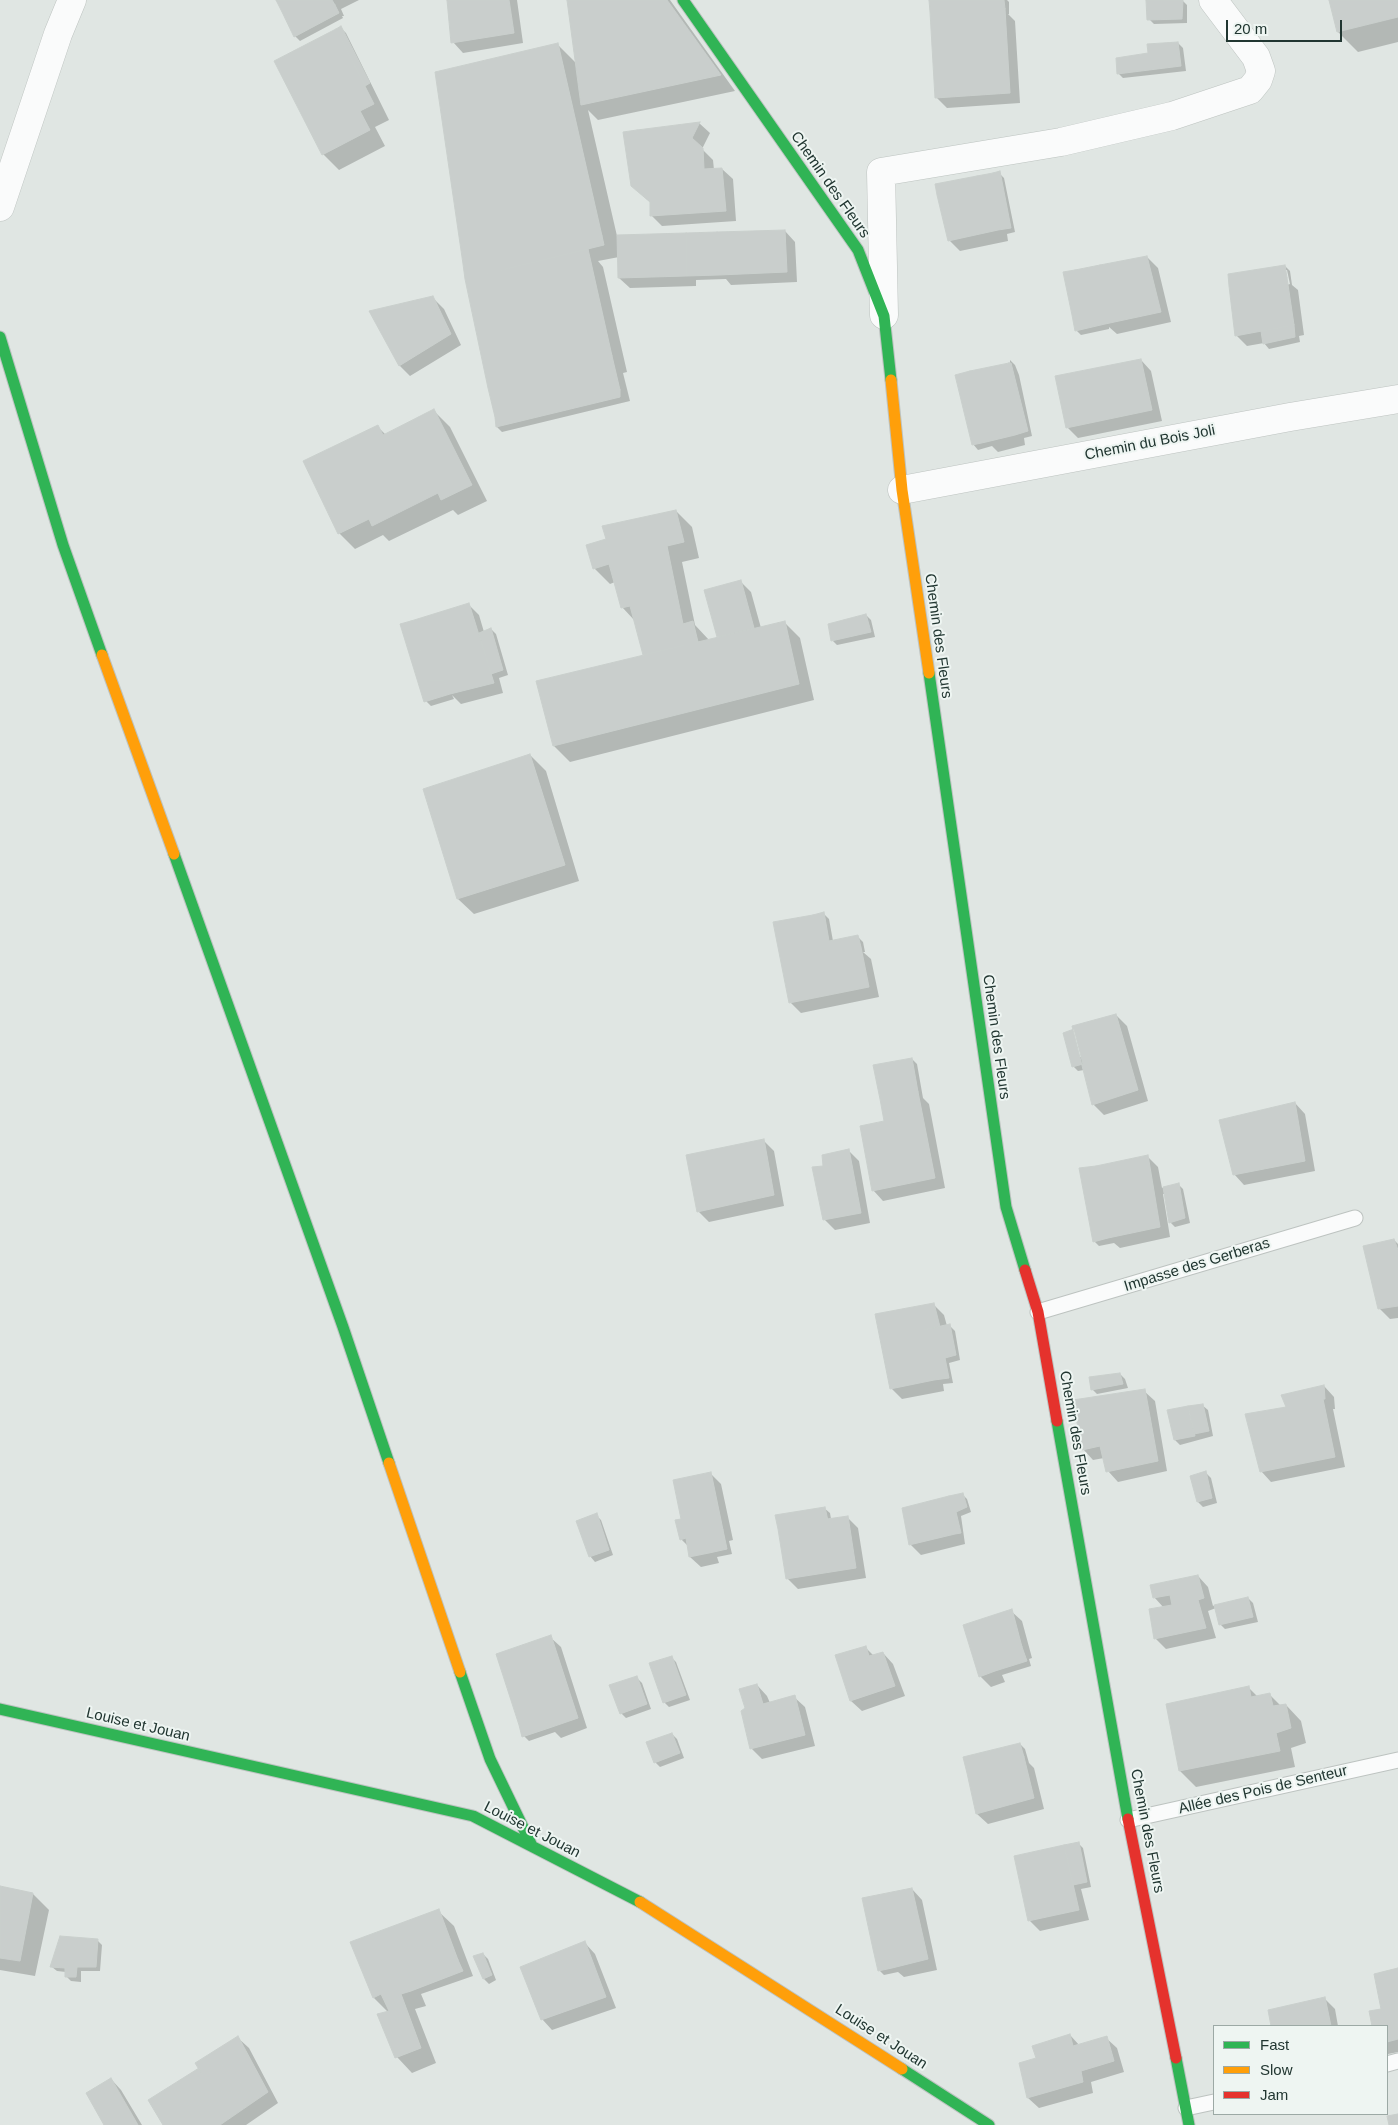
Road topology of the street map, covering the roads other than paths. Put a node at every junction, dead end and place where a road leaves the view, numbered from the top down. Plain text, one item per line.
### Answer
1 (72, 0) edge
2 (683, 0) edge
3 (1213, 0) edge
4 (0, 207) edge
5 (884, 316) junction
6 (0, 337) edge
7 (1398, 399) edge
8 (902, 490) junction
9 (1355, 1218) dead end
10 (1038, 1312) junction
11 (0, 1709) edge
12 (1398, 1760) edge
13 (1128, 1820) junction
14 (532, 1846) junction
15 (1213, 2102) edge
16 (1186, 2108) junction
17 (989, 2125) edge
18 (1189, 2125) edge

1 - 4 street
2 - 5 street, Chemin des Fleurs
3 - 5 street
5 - 8 street, Chemin des Fleurs
6 - 14 street
7 - 8 street, Chemin du Bois Joli
8 - 10 street, Chemin des Fleurs
9 - 10 lane, Impasse des Gerberas
10 - 13 street, Chemin des Fleurs
11 - 14 street, Louise et Jouan
12 - 13 lane, Allée des Pois de Senteur
13 - 16 street, Chemin des Fleurs
14 - 17 street, Louise et Jouan
15 - 16 lane
16 - 18 street, Chemin des Fleurs

